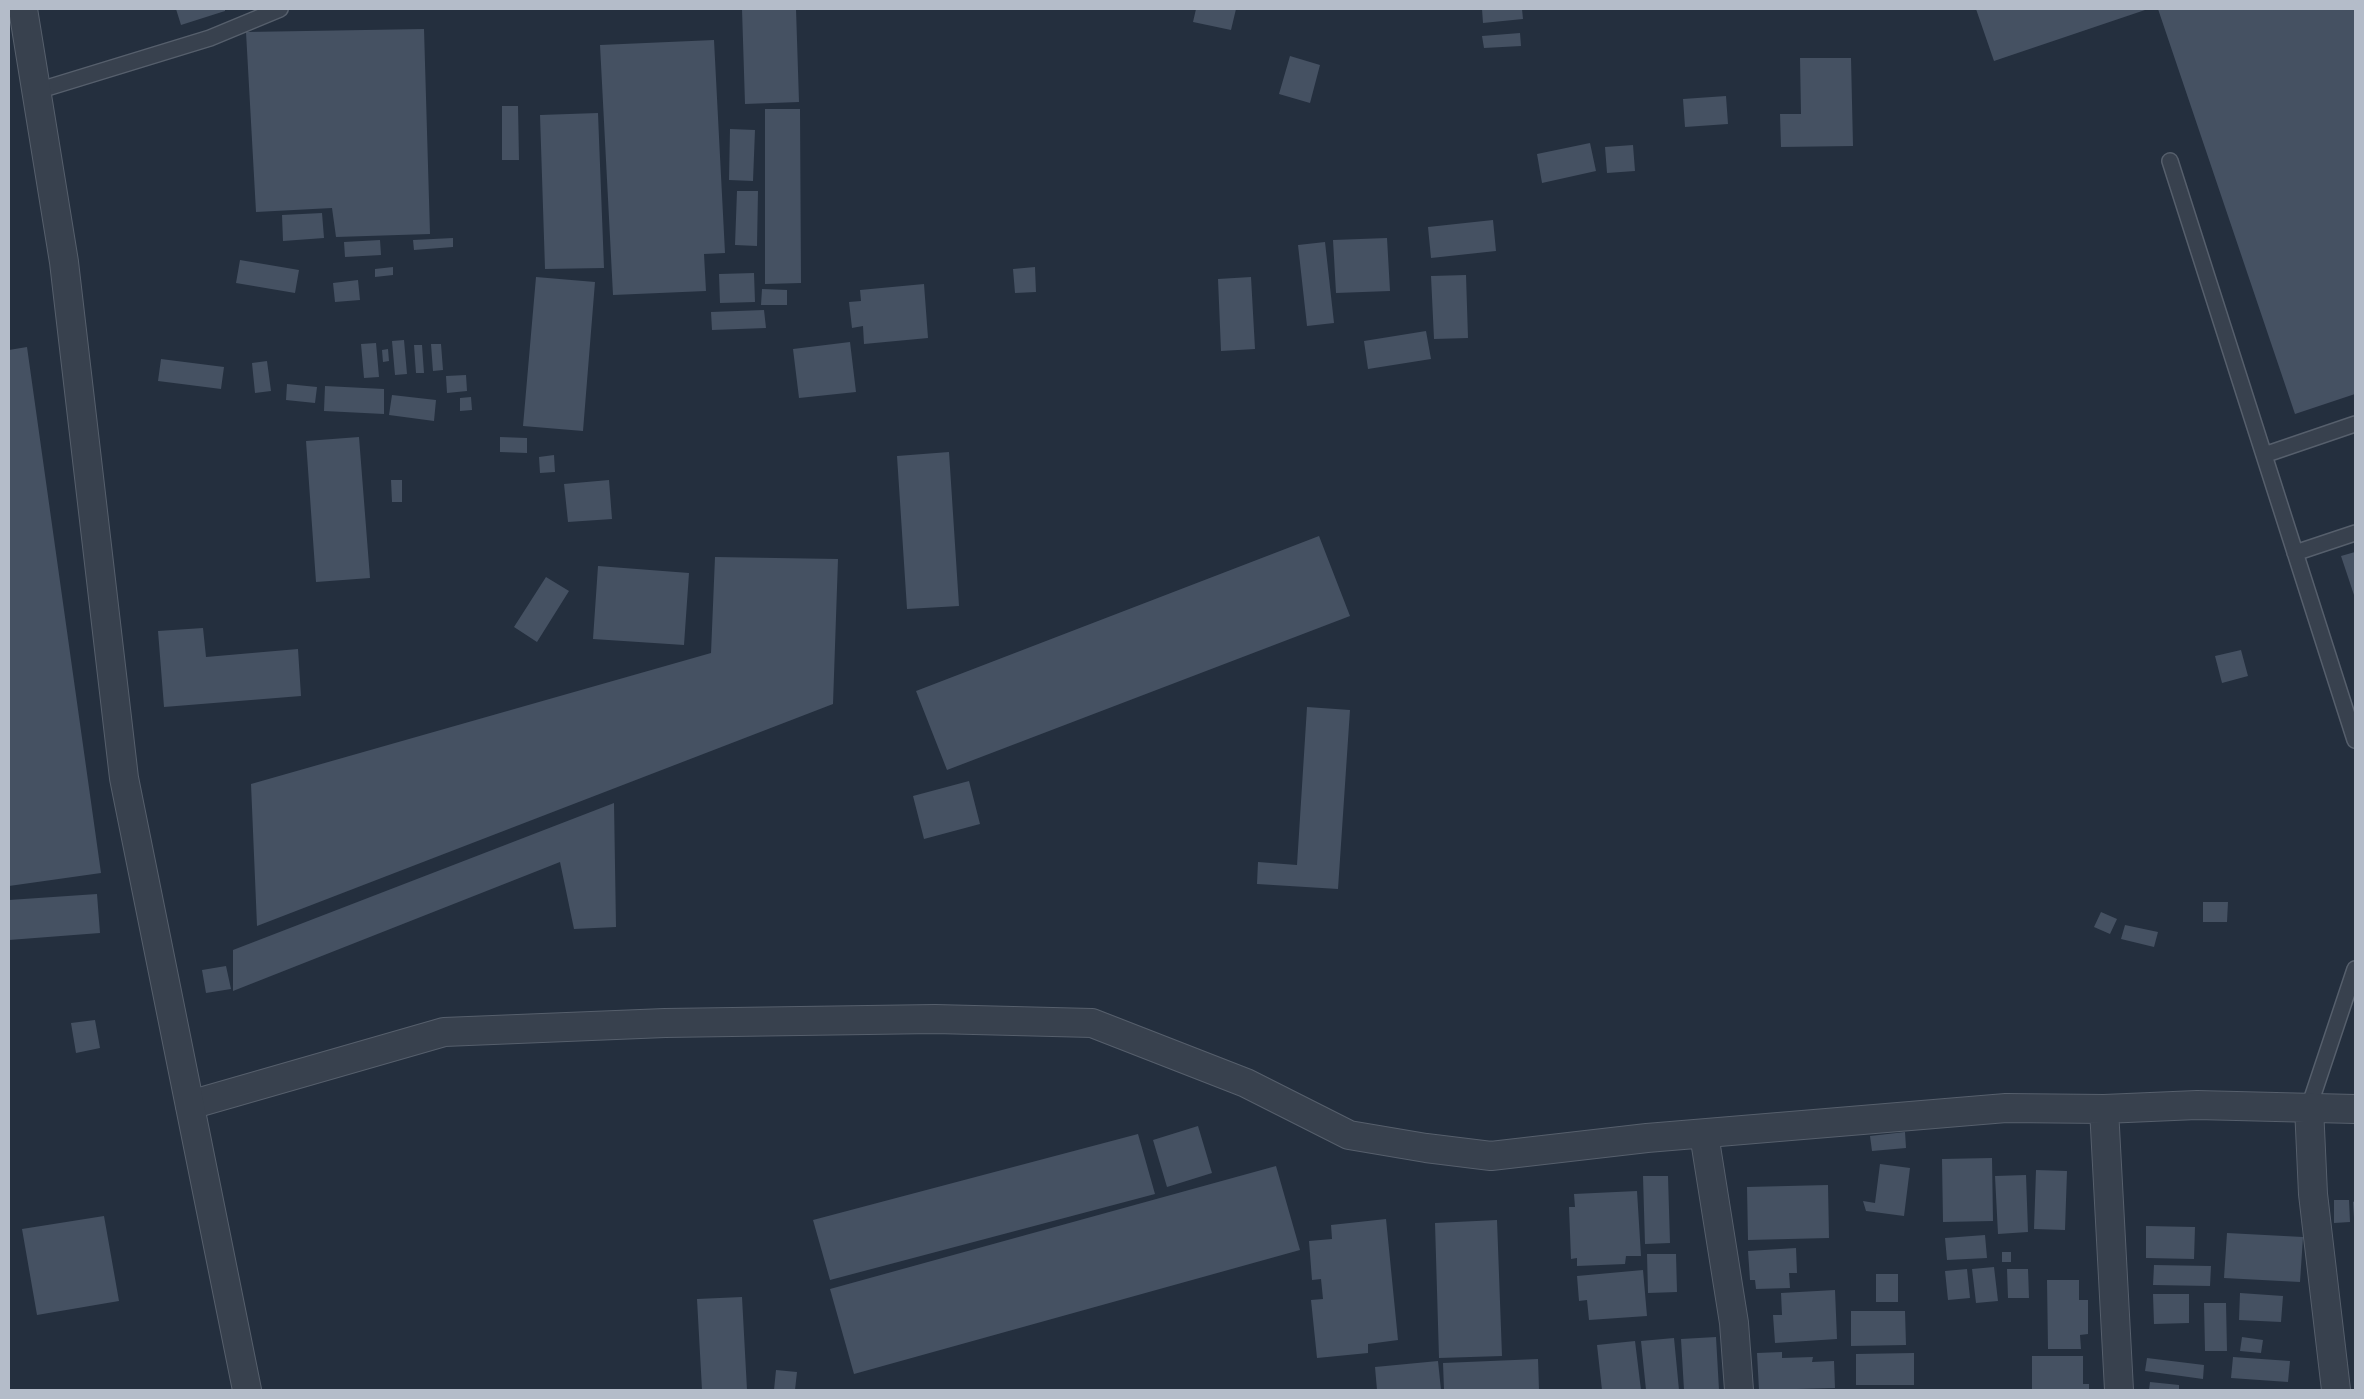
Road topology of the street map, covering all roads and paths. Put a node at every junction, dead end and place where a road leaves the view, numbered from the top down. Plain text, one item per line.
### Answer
1 (23, 9) edge
2 (280, 9) edge
3 (37, 91) junction
4 (2170, 161) dead end
5 (2355, 424) edge
6 (2264, 455) junction
7 (2355, 532) edge
8 (2295, 552) junction
9 (2355, 740) edge
10 (2355, 969) edge
11 (190, 1105) junction
12 (2309, 1107) junction
13 (2355, 1108) edge
14 (2104, 1109) junction
15 (1704, 1134) junction
16 (247, 1390) edge
17 (1739, 1390) edge
18 (2119, 1390) edge
19 (2336, 1390) edge

1 - 3 street
2 - 3 lane
3 - 11 street
4 - 6 lane
5 - 6 lane
6 - 8 lane
7 - 8 lane
8 - 9 lane
10 - 12 lane
11 - 15 street
11 - 16 street
12 - 13 street
12 - 14 street
12 - 19 street
14 - 15 street
14 - 18 street
15 - 17 street

